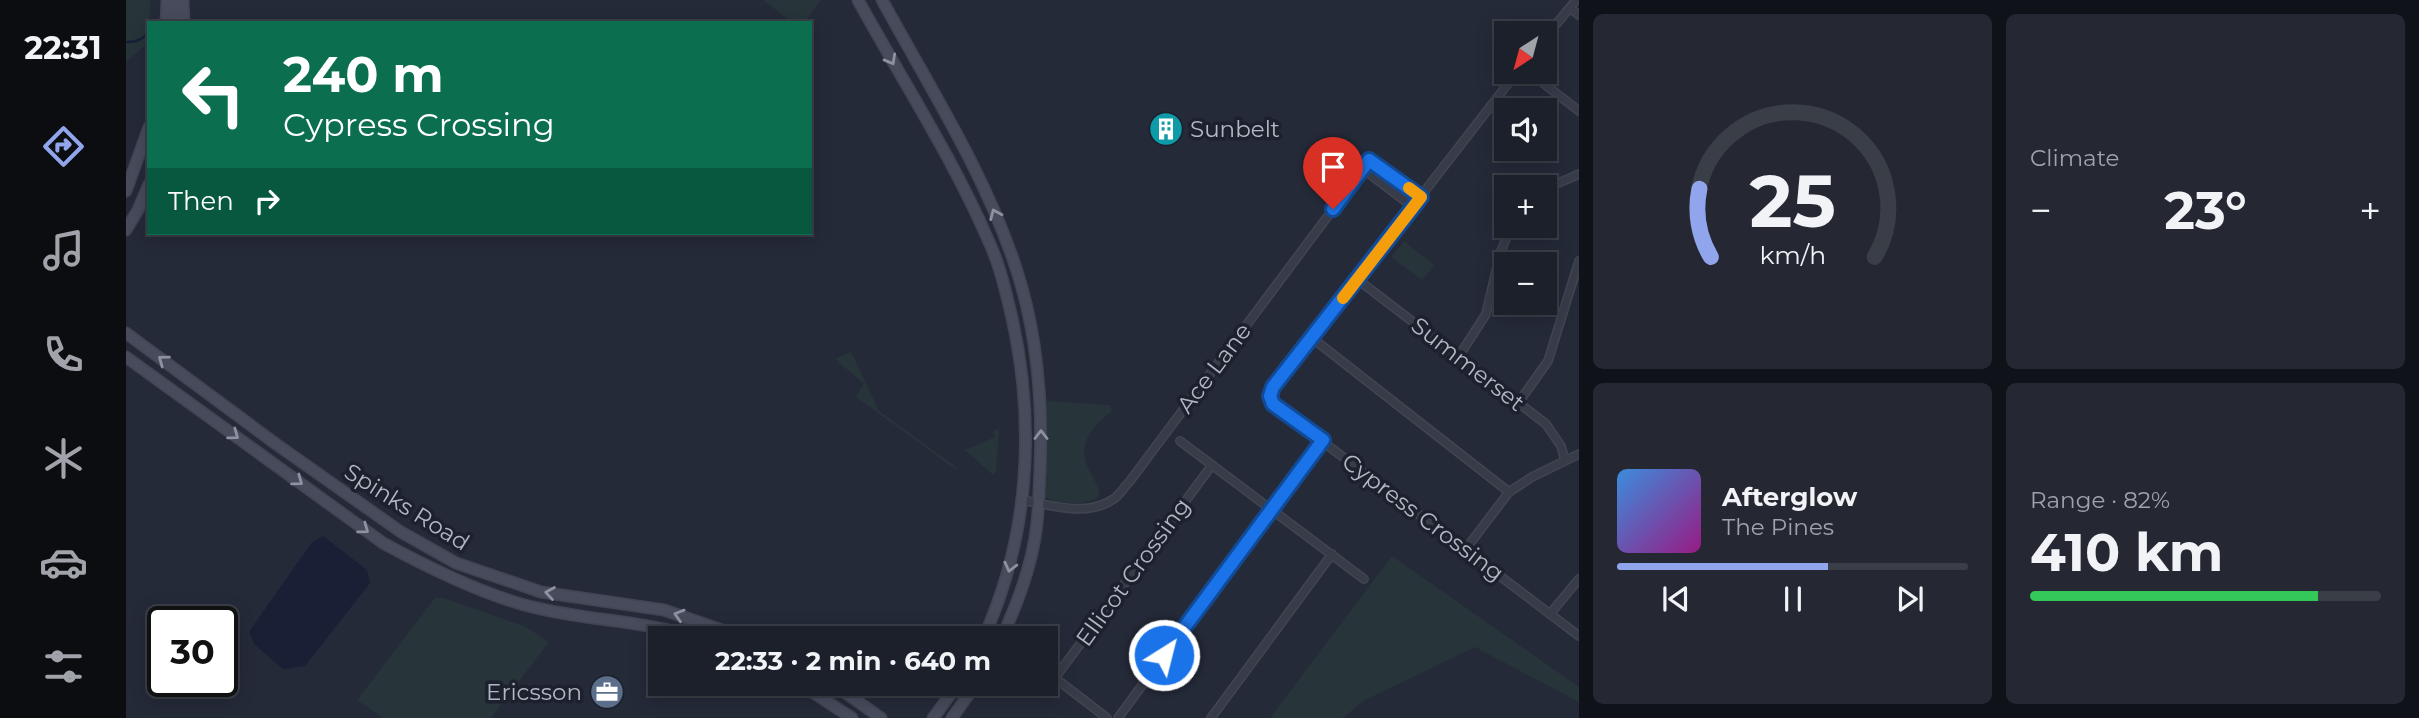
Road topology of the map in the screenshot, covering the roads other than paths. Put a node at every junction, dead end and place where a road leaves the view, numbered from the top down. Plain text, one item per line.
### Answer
1 (166, 0) edge
2 (174, 0) edge
3 (183, 0) edge
4 (858, 0) edge
5 (882, 0) edge
6 (1576, 0) edge
7 (1570, 8) junction
8 (1579, 15) edge
9 (166, 21) edge
10 (182, 21) edge
11 (184, 21) edge
12 (1558, 22) edge
13 (1508, 84) edge
14 (1544, 84) edge
15 (1579, 111) edge
16 (147, 133) edge
17 (1363, 169) junction
18 (1579, 173) edge
19 (1557, 183) edge
20 (147, 189) edge
21 (126, 191) edge
22 (1421, 197) junction
23 (1413, 207) junction
24 (126, 230) edge
25 (1506, 238) edge
26 (1579, 261) edge
27 (1357, 279) junction
28 (1024, 299) junction
29 (1008, 303) junction
30 (126, 333) edge
31 (1312, 338) junction
32 (1459, 356) junction
33 (126, 357) edge
34 (1519, 402) junction
35 (1323, 440) junction
36 (1180, 441) dead end
37 (1579, 454) edge
38 (1565, 460) junction
39 (1212, 465) junction
40 (1509, 492) junction
41 (1022, 500) junction
42 (1038, 503) junction
43 (1271, 509) junction
44 (1465, 550) junction
45 (1332, 554) junction
46 (456, 563) junction
47 (451, 577) junction
48 (1364, 579) dead end
49 (1579, 579) edge
50 (599, 600) junction
51 (1550, 614) junction
52 (596, 618) junction
53 (649, 626) edge
54 (710, 626) edge
55 (988, 626) edge
56 (1006, 626) edge
57 (1579, 636) edge
58 (818, 696) edge
59 (850, 696) edge
60 (949, 696) edge
61 (968, 696) edge
62 (852, 718) edge
63 (881, 718) edge
64 (933, 718) edge
65 (952, 718) edge
66 (1107, 718) edge
67 (1118, 718) edge
68 (1211, 718) edge

1 - 9 main road
2 - 10 main road
3 - 11 main road
4 -> 29 main road
28 -> 5 main road
6 - 7 street
7 - 8 street
7 - 12 street
13 - 22 street
14 - 15 street
16 - 21 main road
17 - 22 street, Ace Lane
17 - 23 street
17 - 42 street, Ace Lane
18 - 19 street
20 - 24 main road
22 - 23 street
23 - 27 street
25 - 32 street
26 - 34 street
27 - 31 street
27 - 32 street, Summerset
28 - 29 main road
42 -> 28 main road
29 - 41 main road
46 -> 30 main road, Spinks Road
31 - 35 street, Cypress Crossing
31 - 40 street
32 - 34 street, Summerset
33 -> 47 main road, Spinks Road
34 - 38 street, Summerset
35 - 43 street
35 - 44 street, Cypress Crossing
36 - 39 street
37 - 38 street
38 - 40 street
39 - 43 street
39 - 66 street, Ellicot Crossing
40 - 44 street
41 - 42 street, Ace Lane
41 -> 55 main road
42 - 56 main road
43 - 45 street
43 - 67 street
44 - 51 street, Cypress Crossing
45 - 48 street
45 - 68 street
46 - 47 main road
50 -> 46 main road, Spinks Road
47 - 52 main road, Spinks Road
49 - 51 street
50 - 52 main road
54 -> 50 main road, Spinks Road
51 - 57 street, Cypress Crossing
52 - 53 main road, Spinks Road
58 - 62 main road
59 - 63 main road
60 - 64 main road
61 - 65 main road

